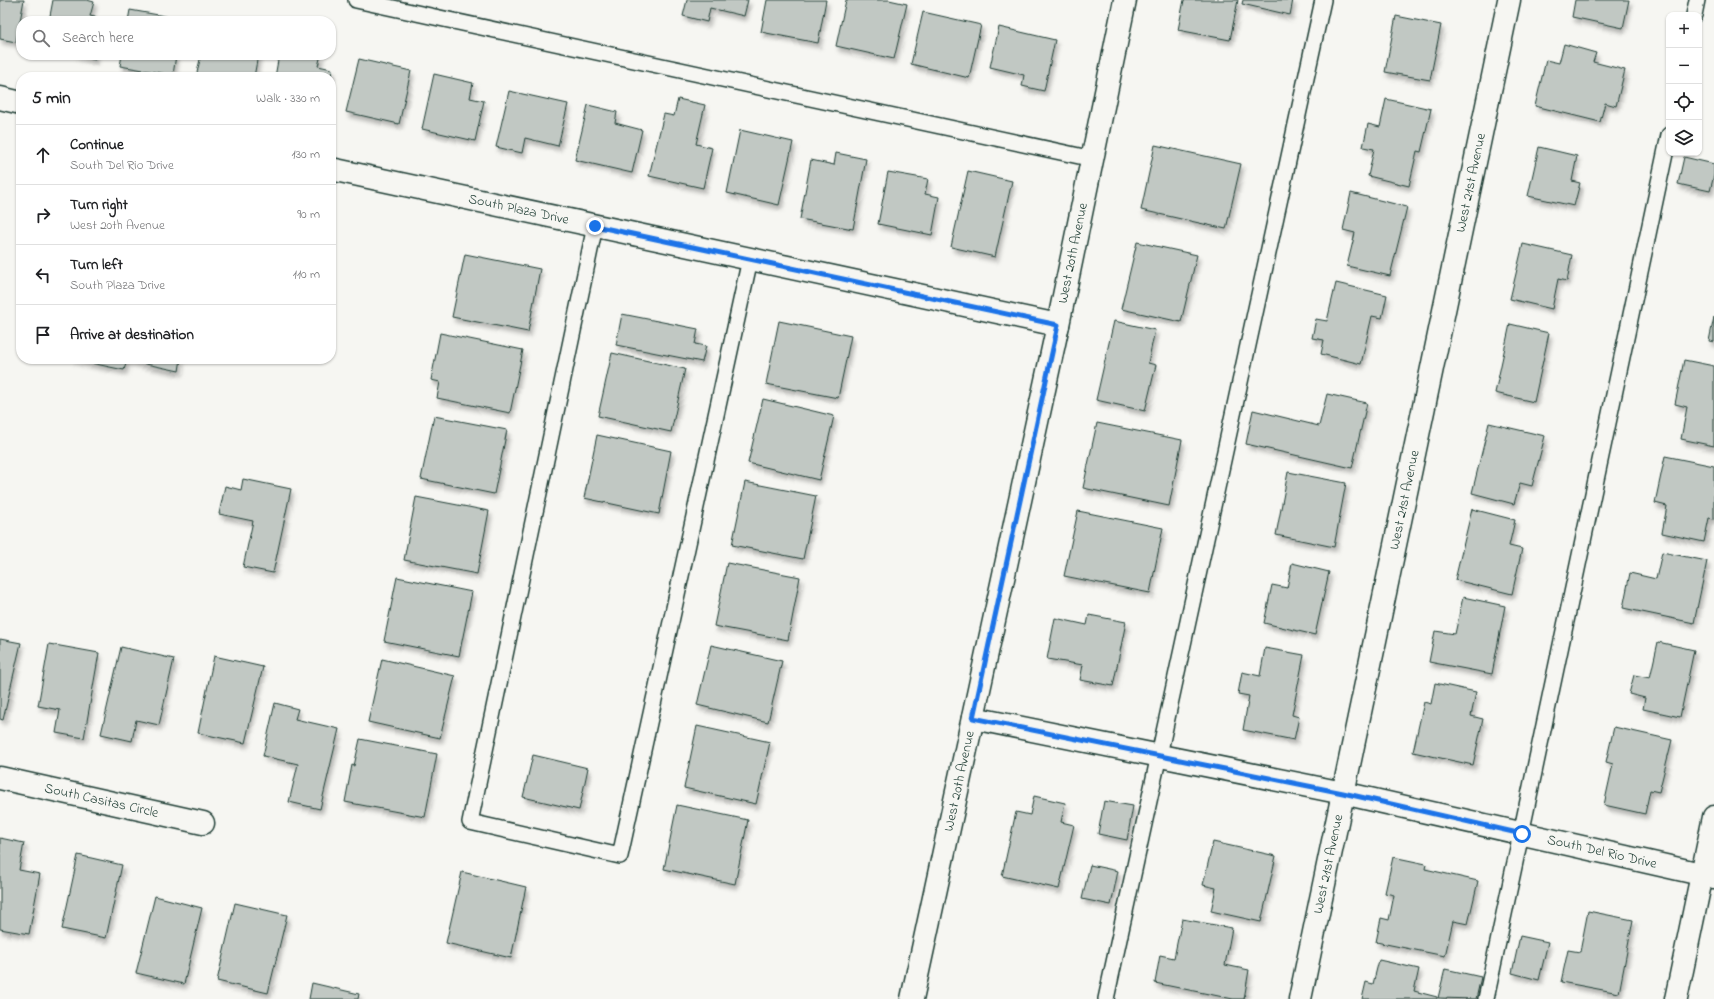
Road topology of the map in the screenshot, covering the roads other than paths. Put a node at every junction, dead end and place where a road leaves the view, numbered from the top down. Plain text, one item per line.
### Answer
1 (356, 0) edge
2 (1125, 0) edge
3 (1323, 0) edge
4 (1509, 0) edge
5 (1697, 0) edge
6 (1695, 12) edge
7 (0, 98) edge
8 (16, 102) edge
9 (1666, 149) edge
10 (1093, 159) junction
11 (336, 170) edge
12 (595, 226) junction
13 (750, 259) junction
14 (1058, 325) junction
15 (973, 718) junction
16 (1159, 756) junction
17 (0, 778) edge
18 (1343, 793) junction
19 (1714, 817) edge
20 (203, 823) dead end
21 (1522, 834) junction
22 (1708, 875) edge
23 (912, 999) edge
24 (1106, 999) edge
25 (1300, 999) edge
26 (1486, 999) edge
27 (1676, 999) edge

1 - 10 lane
2 - 10 street, West 20th Avenue
3 - 16 lane
4 - 18 street, West 21st Avenue
5 - 6 lane
7 - 8 street
9 - 21 lane
10 - 14 street, West 20th Avenue
11 - 12 street, South Plaza Drive
12 - 13 street, South Plaza Drive
12 - 13 lane
13 - 14 street, South Plaza Drive
14 - 15 street, West 20th Avenue
15 - 16 street, South Del Rio Drive
15 - 23 street, West 20th Avenue
16 - 18 street, South Del Rio Drive
16 - 24 lane
17 - 20 street, South Casitas Circle
18 - 21 street, South Del Rio Drive
18 - 25 street, West 21st Avenue
19 - 22 street
21 - 22 street, South Del Rio Drive
21 - 26 lane
22 - 27 street

